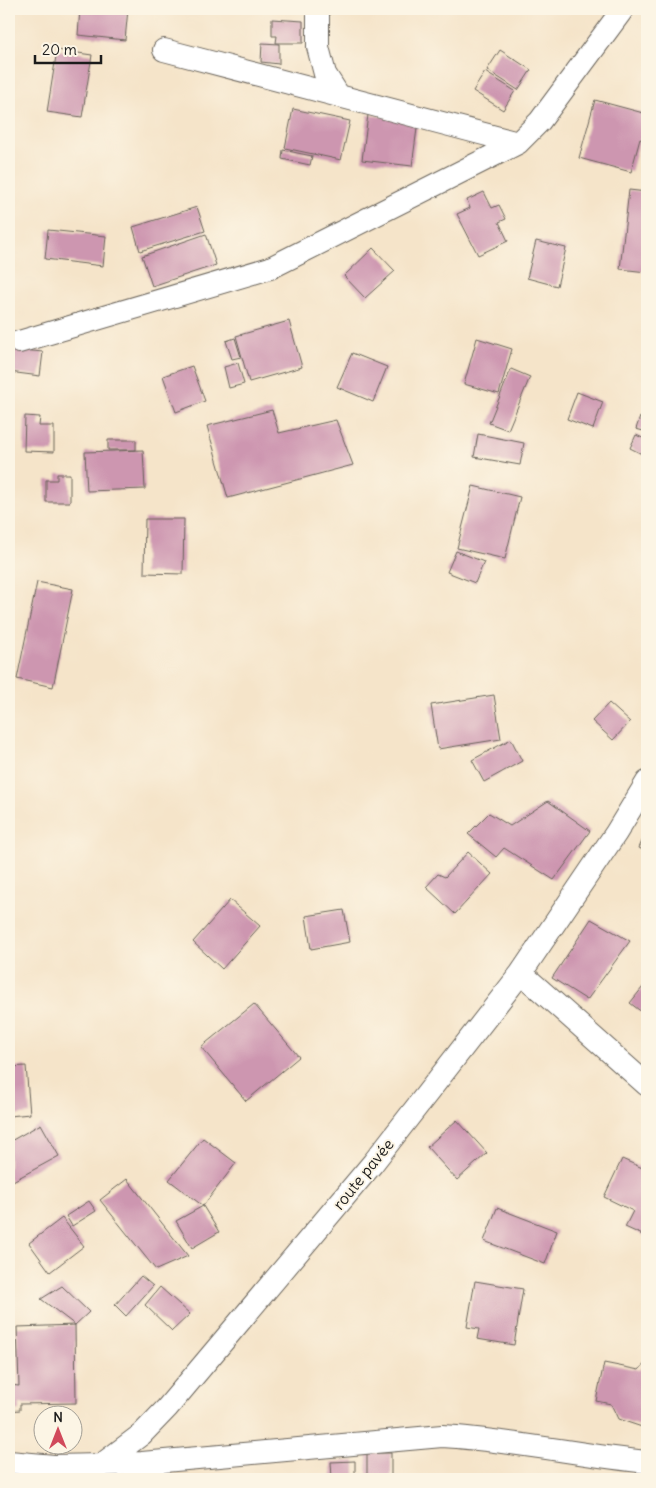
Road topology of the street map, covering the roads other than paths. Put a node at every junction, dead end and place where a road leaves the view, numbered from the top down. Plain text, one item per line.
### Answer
1 (318, 9) edge
2 (623, 9) edge
3 (164, 50) dead end
4 (339, 96) junction
5 (518, 143) junction
6 (18, 342) dead end
7 (647, 782) edge
8 (521, 973) junction
9 (647, 1085) edge
10 (9, 1462) edge
11 (647, 1462) edge
12 (98, 1472) edge

1 - 4 street
2 - 5 street
3 - 4 street
4 - 5 street
5 - 6 street
7 - 8 street, route pavée
8 - 9 street
8 - 12 street, route pavée
10 - 12 street
11 - 12 street

